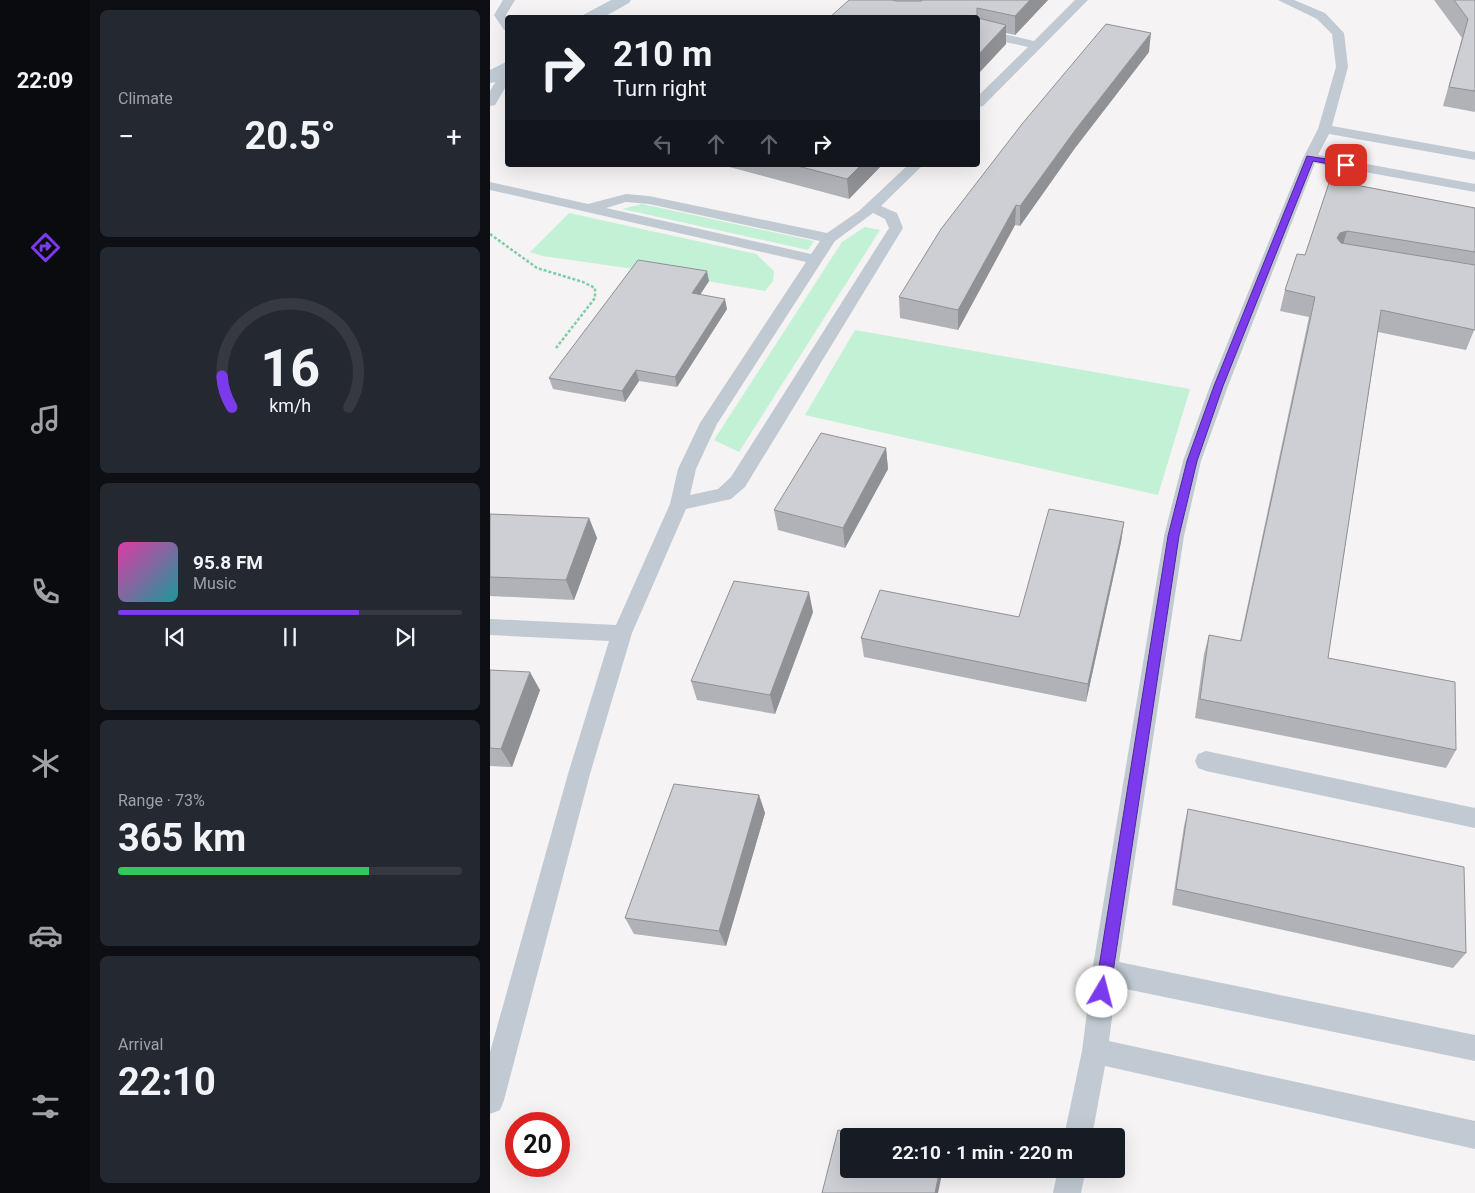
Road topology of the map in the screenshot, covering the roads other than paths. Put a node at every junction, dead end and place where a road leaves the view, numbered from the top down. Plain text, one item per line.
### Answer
1 (509, 0) edge
2 (623, 0) edge
3 (1082, 0) edge
4 (1284, 0) edge
5 (595, 15) edge
6 (505, 22) edge
7 (980, 32) edge
8 (1036, 45) junction
9 (505, 68) edge
10 (505, 75) edge
11 (490, 78) edge
12 (980, 101) edge
13 (490, 102) edge
14 (1324, 129) junction
15 (1475, 156) edge
16 (1310, 158) junction
17 (914, 167) edge
18 (492, 185) edge
19 (1475, 188) edge
20 (588, 208) junction
21 (872, 208) junction
22 (829, 238) junction
23 (814, 259) junction
24 (679, 504) junction
25 (490, 627) edge
26 (622, 633) junction
27 (1206, 761) dead end
28 (1475, 818) edge
29 (1105, 972) junction
30 (1475, 1048) edge
31 (1095, 1051) junction
32 (496, 1056) edge
33 (490, 1100) edge
34 (1080, 1128) edge
35 (1475, 1135) edge
36 (1070, 1178) edge
37 (1067, 1193) edge

1 - 6 lane
2 - 5 main road
3 - 8 lane
4 - 14 lane
7 - 8 lane
8 - 12 lane
9 - 11 main road
10 - 13 lane
14 - 15 lane
14 - 16 lane
16 - 19 lane
16 - 29 lane
17 - 21 lane
18 - 20 lane
20 - 22 lane
20 - 23 lane
21 - 22 lane
21 - 24 lane
22 - 23 lane
23 - 24 lane
24 - 26 lane
25 - 26 lane
26 - 32 lane
27 - 28 lane
29 - 30 lane
29 - 31 lane
31 - 34 lane
31 - 35 lane
32 - 33 lane
36 - 37 lane

